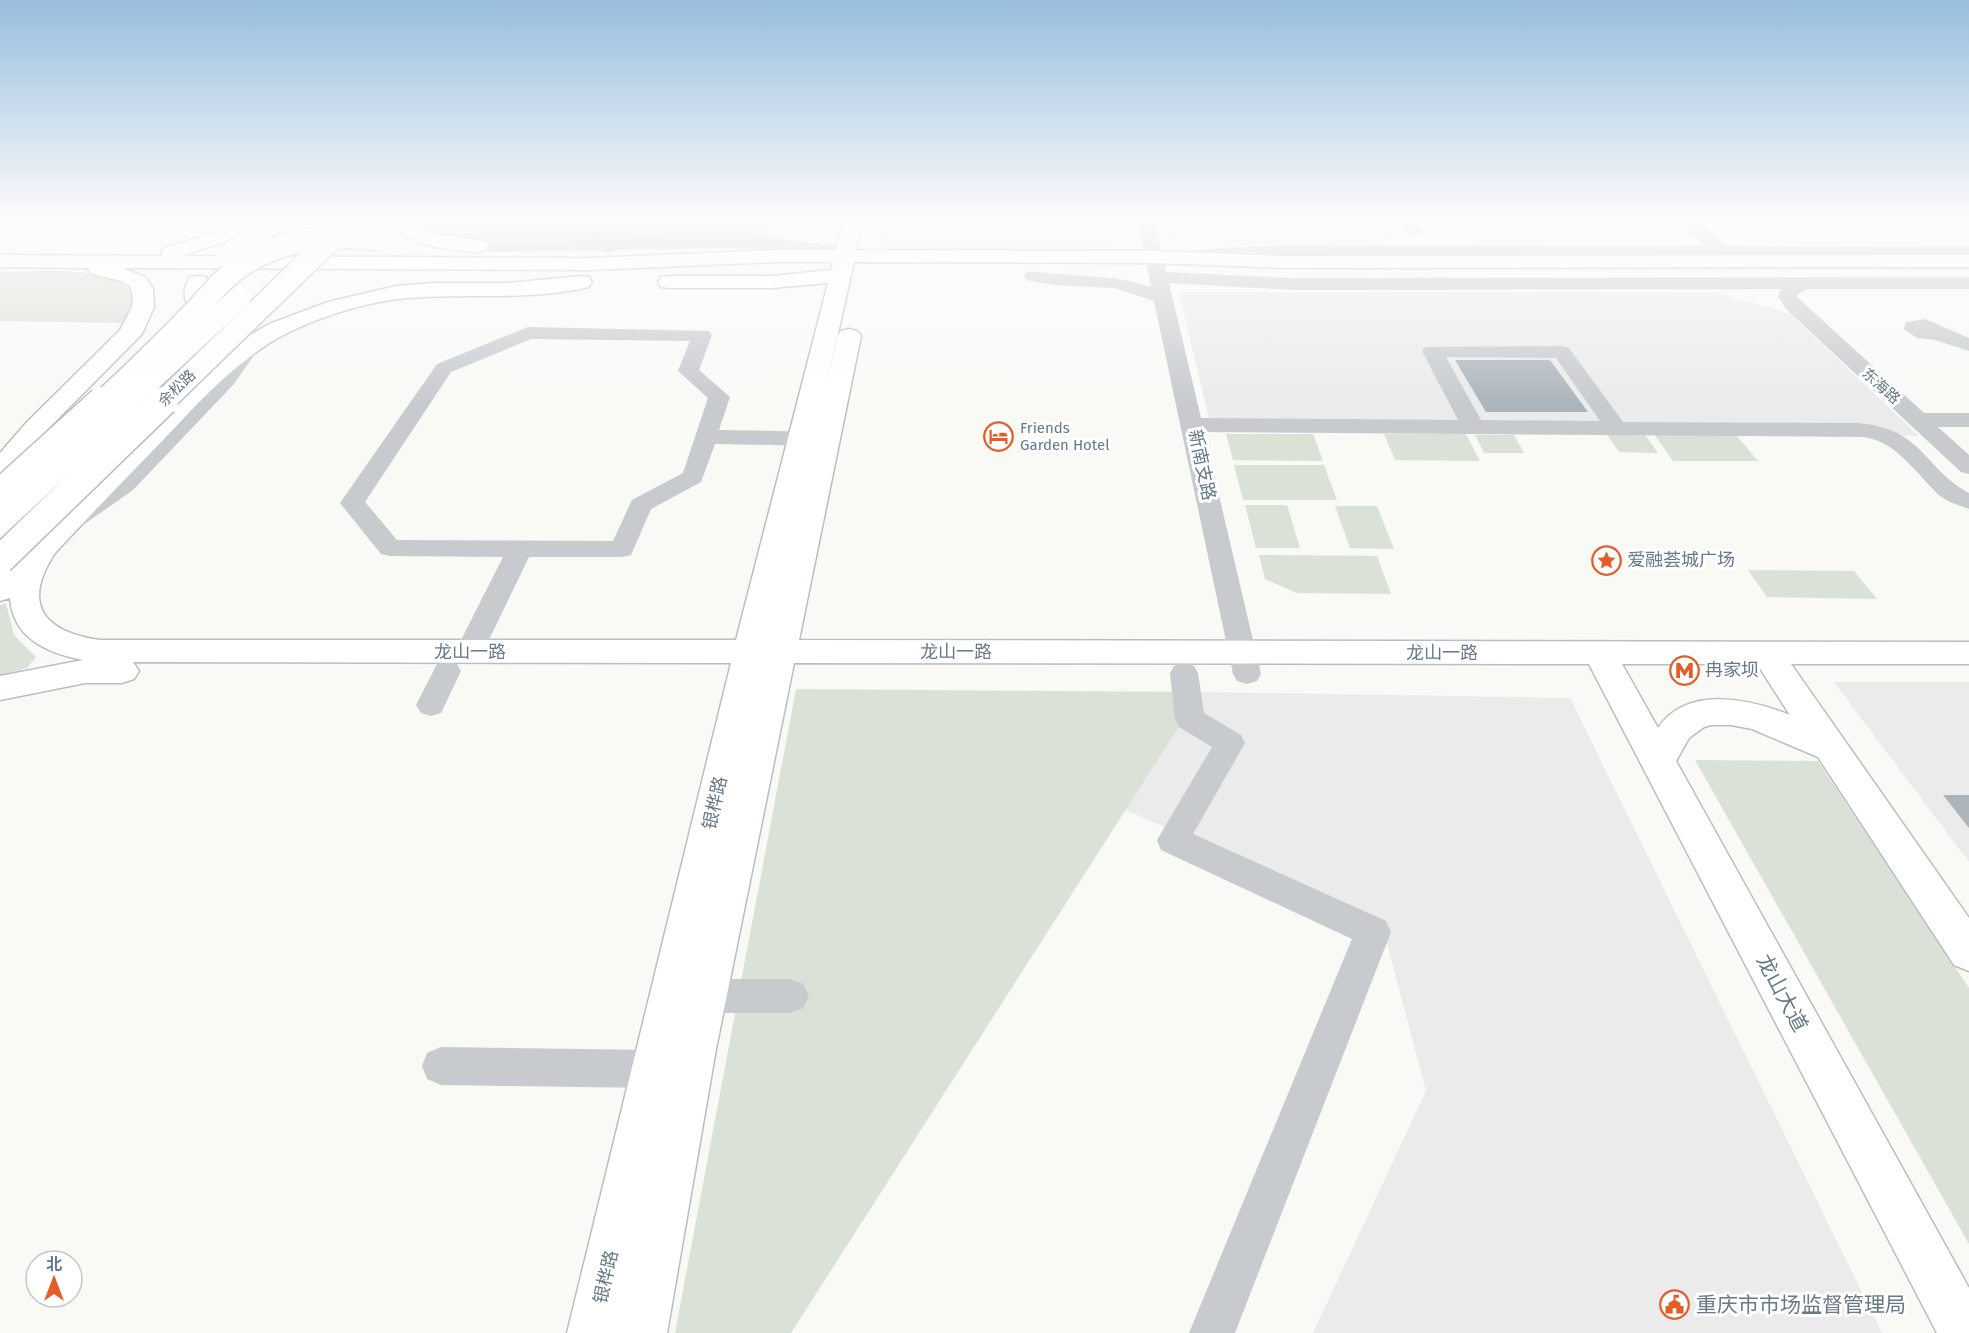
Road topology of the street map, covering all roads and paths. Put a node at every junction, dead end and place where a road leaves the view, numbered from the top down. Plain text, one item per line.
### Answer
1 (135, 279) edge
2 (206, 279) edge
3 (226, 279) edge
4 (259, 279) edge
5 (290, 279) edge
6 (782, 279) edge
7 (850, 279) edge
8 (1160, 279) edge
9 (1202, 279) edge
10 (577, 282) junction
11 (1969, 283) edge
12 (1693, 284) junction
13 (1802, 284) junction
14 (197, 289) junction
15 (1793, 305) junction
16 (1969, 331) edge
17 (1969, 345) edge
18 (1918, 420) junction
19 (1969, 420) edge
20 (1193, 425) junction
21 (1473, 427) junction
22 (1616, 428) junction
23 (707, 431) junction
24 (815, 433) junction
25 (1969, 466) edge
26 (0, 472) edge
27 (0, 493) edge
28 (1969, 502) edge
29 (0, 519) edge
30 (53, 539) junction
31 (520, 549) junction
32 (0, 560) edge
33 (0, 591) edge
34 (1969, 653) edge
35 (458, 661) junction
36 (762, 661) junction
37 (1605, 663) junction
38 (1245, 664) junction
39 (1774, 664) junction
40 (1184, 673) junction
41 (1969, 674) edge
42 (0, 688) edge
43 (431, 705) dead end
44 (1831, 747) junction
45 (1658, 761) junction
46 (1969, 952) edge
47 (705, 996) junction
48 (790, 996) dead end
49 (441, 1066) dead end
50 (654, 1069) junction
51 (593, 1333) edge
52 (641, 1333) edge
53 (1212, 1333) edge
54 (1965, 1333) edge

1 - 26 main road
2 - 14 main road, bridge
3 - 27 main road, bridge
4 - 29 main road, 余松路, bridge
5 - 32 main road, 余松路, bridge
6 - 10 main road
7 - 24 main road, 银桦路
8 - 20 street, 新南支路
9 - 12 street
10 - 14 main road
10 - 30 main road
11 - 13 street
12 - 13 street
12 - 15 street
13 - 15 street
14 - 26 main road
15 - 18 street, 东海路
16 - 17 street
18 - 19 street
18 - 25 street, 东海路
20 - 21 street
20 - 38 street, 新南支路
21 - 22 street
21 - 22 street
22 - 28 street
23 - 24 street
23 - 31 street
23 - 31 street
24 - 36 main road, 银桦路
30 - 33 main road
30 - 35 main road, 龙山一路
31 - 35 street
34 - 39 main road, 龙山一路
35 - 36 main road, 龙山一路
35 - 42 main road, 龙山一路
35 - 43 street
36 - 38 main road, 龙山一路
36 - 40 main road, 龙山一路
36 - 47 main road, 银桦路
36 - 50 main road, 银桦路
37 - 38 main road, 龙山一路
37 - 39 main road, 龙山一路
37 - 45 main road, 龙山大道
38 - 40 main road, 龙山一路
39 - 41 main road, 龙山一路
39 - 44 main road
40 - 53 street
44 - 45 main road
44 - 46 main road
45 - 54 main road, 龙山大道
47 - 48 street
47 - 52 main road, 银桦路
49 - 50 street
50 - 51 main road, 银桦路

